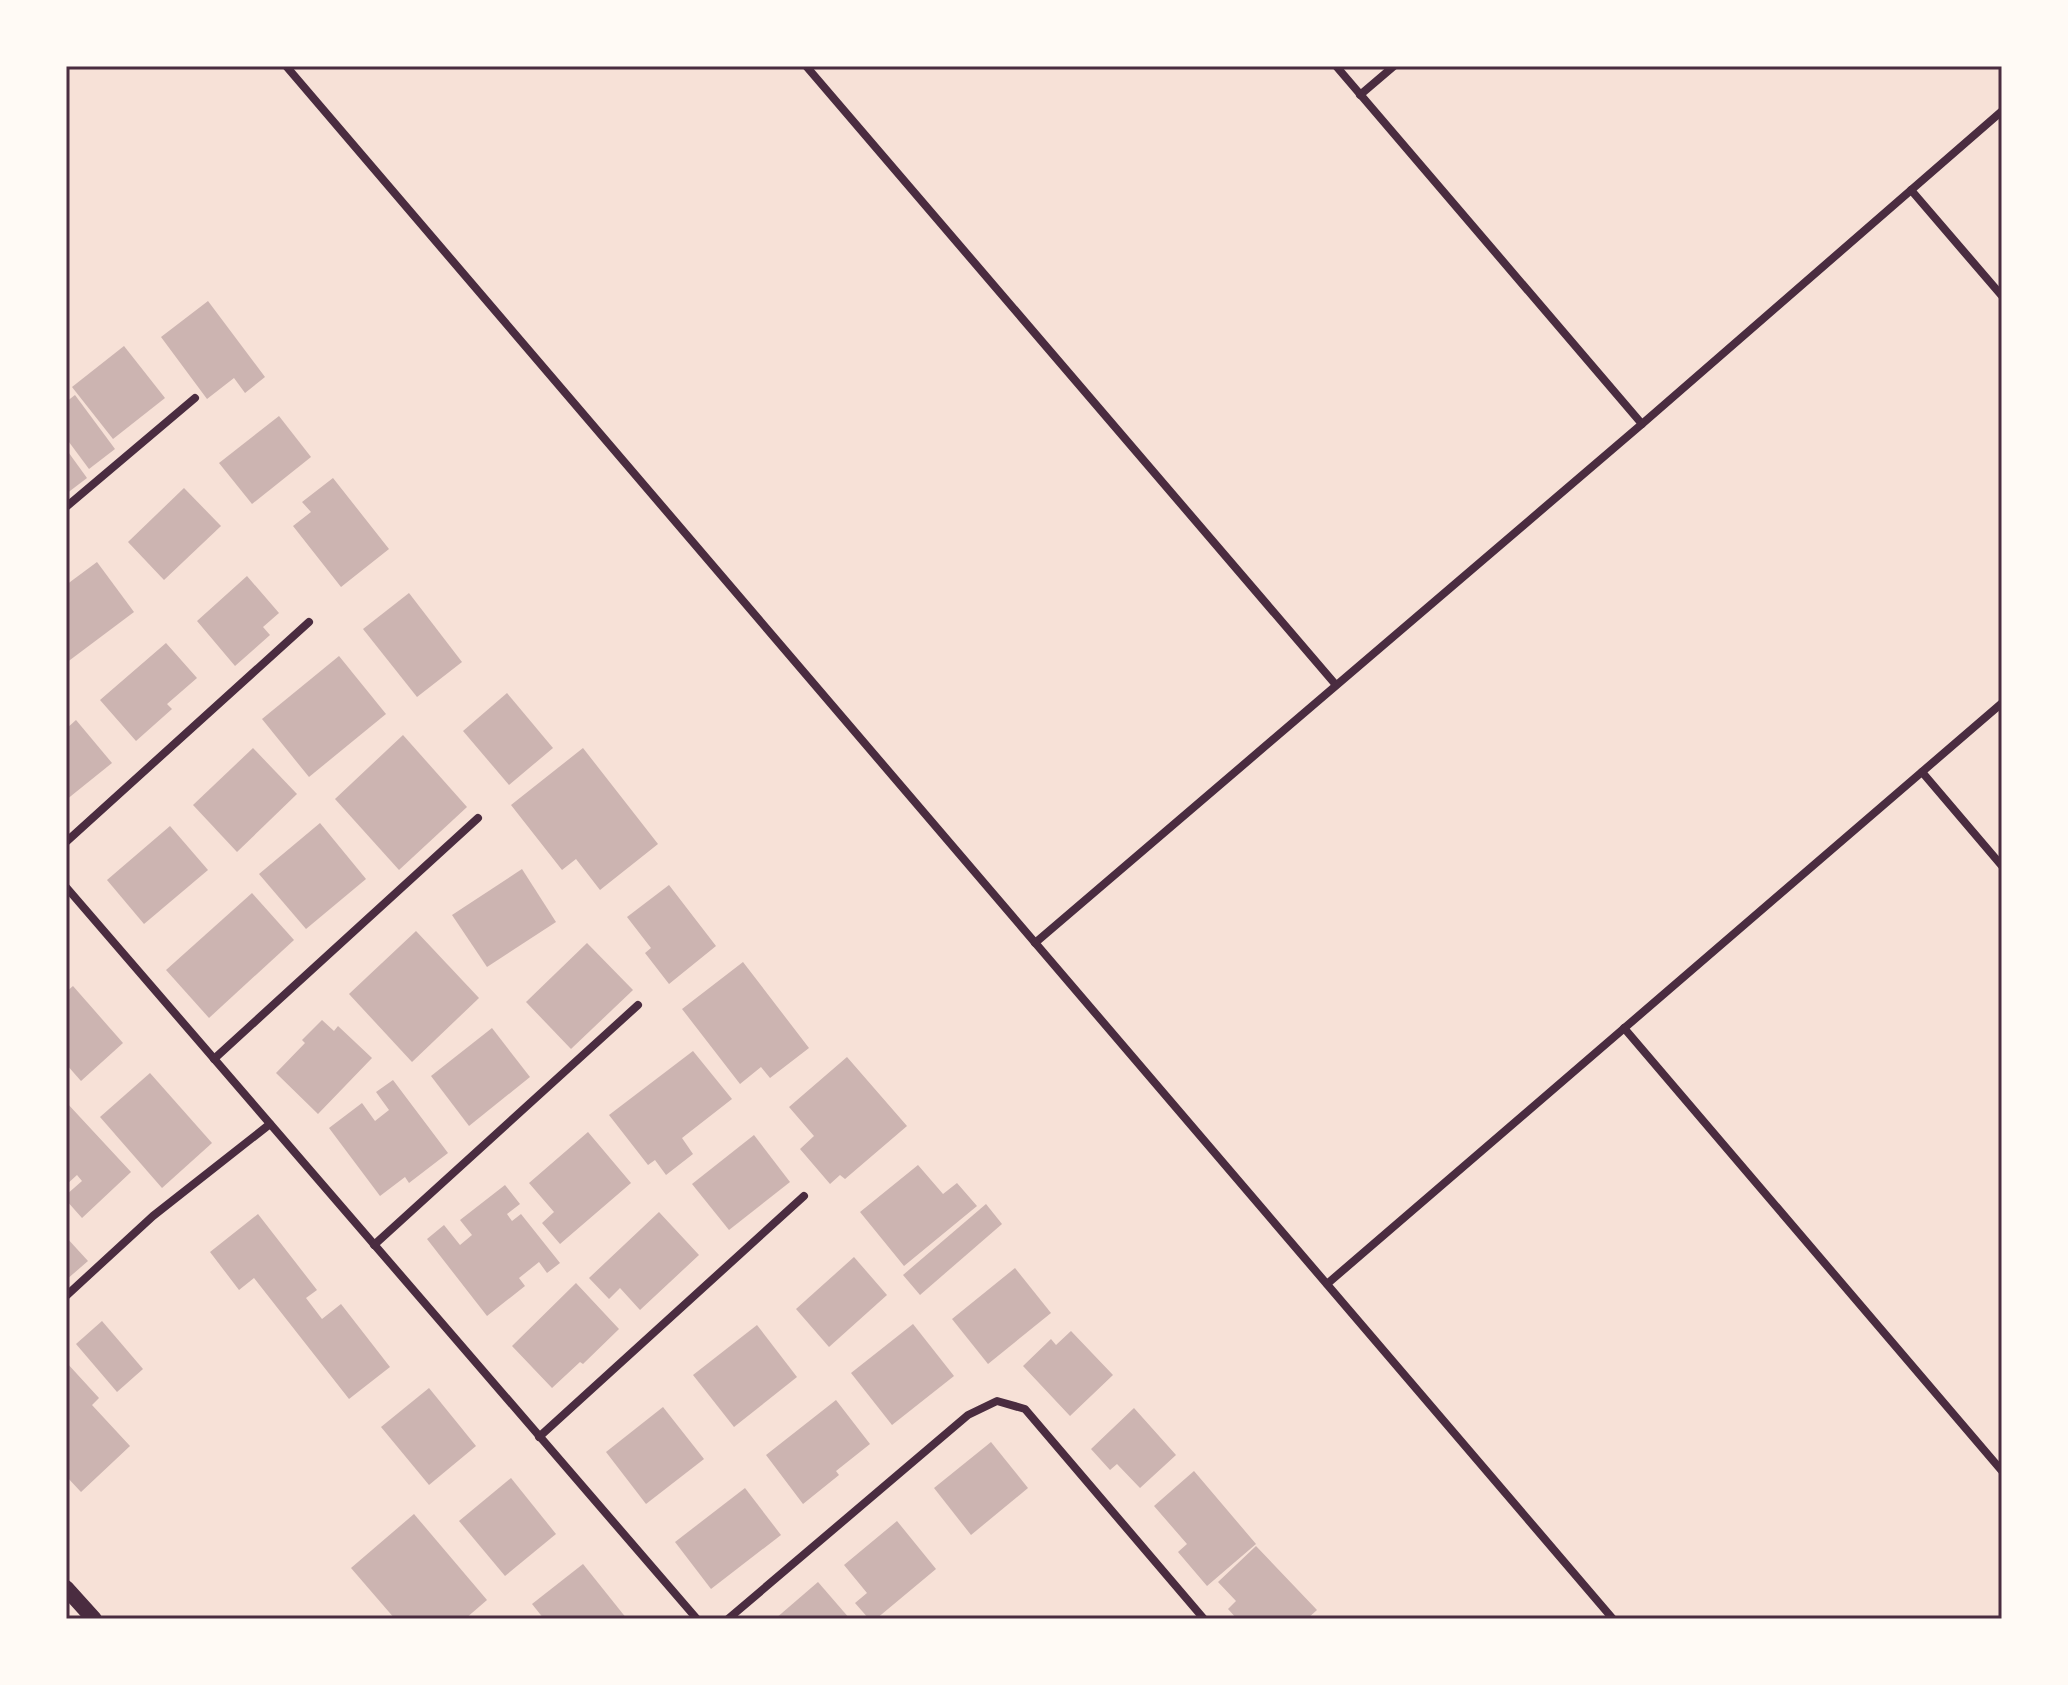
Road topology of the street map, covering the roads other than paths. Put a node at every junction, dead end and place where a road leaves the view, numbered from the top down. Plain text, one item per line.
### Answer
1 (286, 66) edge
2 (806, 66) edge
3 (1336, 66) edge
4 (1394, 66) edge
5 (1360, 95) junction
6 (2002, 111) edge
7 (1911, 190) junction
8 (2002, 296) edge
9 (195, 398) dead end
10 (1642, 424) junction
11 (66, 507) edge
12 (309, 622) dead end
13 (1336, 685) junction
14 (2002, 703) edge
15 (1922, 772) junction
16 (478, 818) dead end
17 (66, 842) edge
18 (2002, 866) edge
19 (66, 887) edge
20 (1035, 943) junction
21 (638, 1005) dead end
22 (1624, 1028) junction
23 (214, 1059) junction
24 (270, 1124) junction
25 (804, 1196) dead end
26 (374, 1245) junction
27 (1327, 1284) junction
28 (66, 1296) edge
29 (539, 1437) junction
30 (2002, 1471) edge
31 (66, 1588) edge
32 (94, 1619) edge
33 (697, 1619) edge
34 (728, 1619) edge
35 (1204, 1619) edge
36 (1613, 1619) edge

1 - 20 street
2 - 13 street
3 - 5 street
4 - 5 street
5 - 10 street
6 - 7 street
7 - 8 street
7 - 10 street
9 - 11 street
10 - 13 street
12 - 17 street
13 - 20 street
14 - 15 street
15 - 18 street
15 - 22 street
16 - 23 street
19 - 23 street
20 - 27 street
21 - 26 street
22 - 27 street
22 - 30 street
23 - 24 street
24 - 26 street
24 - 28 street
25 - 29 street
26 - 29 street
27 - 36 street
29 - 33 street
31 - 32 main road
34 - 35 street

